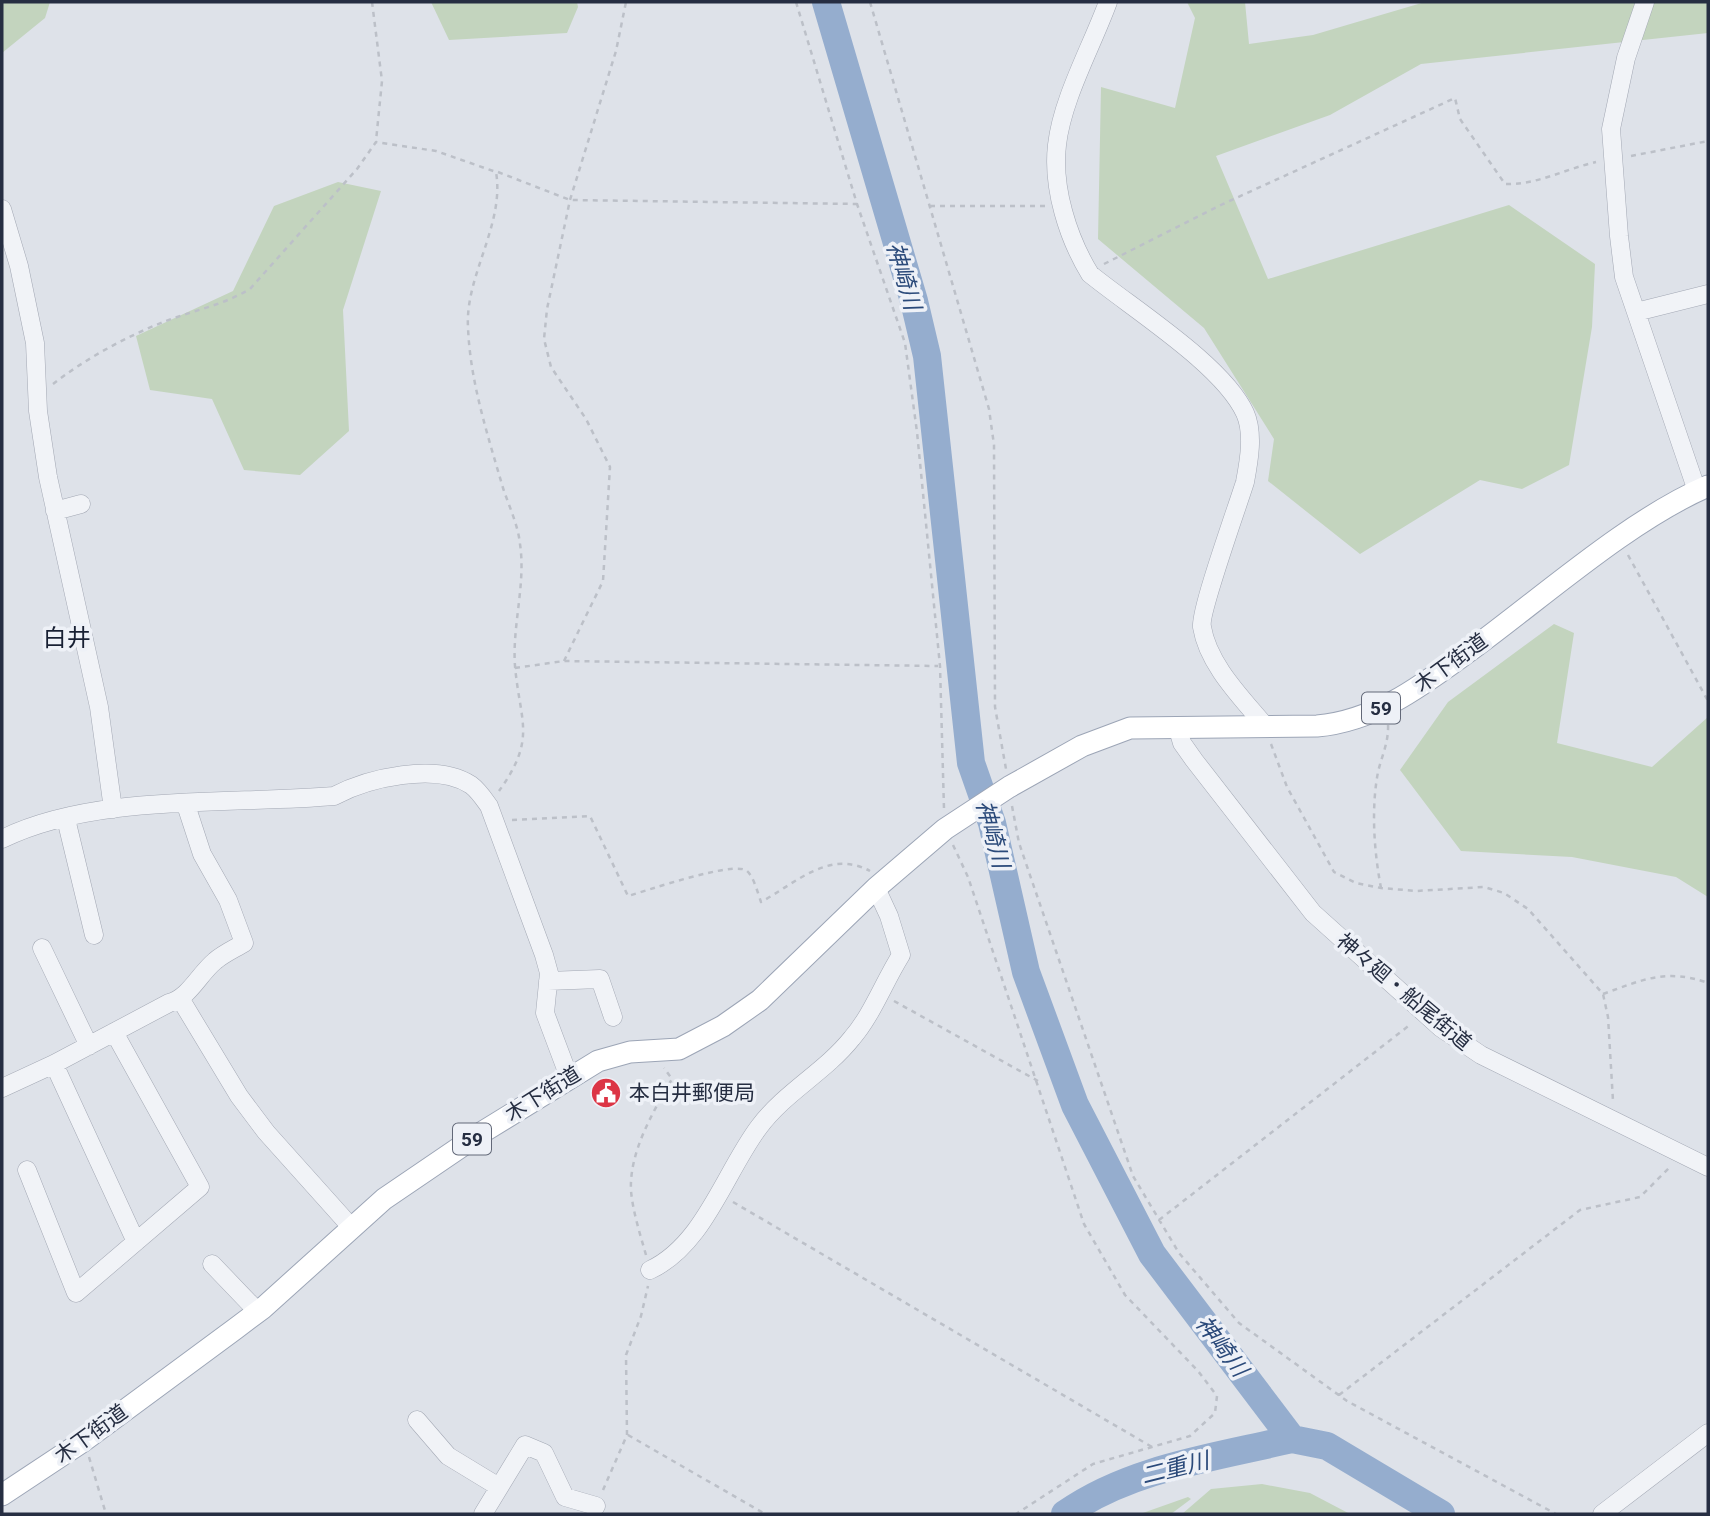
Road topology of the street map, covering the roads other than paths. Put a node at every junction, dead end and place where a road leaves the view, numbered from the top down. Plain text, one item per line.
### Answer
1 (1108, 2) edge
2 (1645, 2) edge
3 (2, 209) edge
4 (1708, 294) edge
5 (1636, 312) junction
6 (1703, 489) edge
7 (81, 509) dead end
8 (56, 515) junction
9 (1177, 726) junction
10 (1266, 727) junction
11 (186, 804) junction
12 (113, 809) junction
13 (66, 819) junction
14 (2, 839) edge
15 (881, 884) junction
16 (94, 935) dead end
17 (41, 948) dead end
18 (548, 981) junction
19 (181, 1000) junction
20 (613, 1017) dead end
21 (114, 1032) junction
22 (89, 1046) junction
23 (54, 1064) junction
24 (569, 1077) junction
25 (2, 1088) edge
26 (1708, 1167) edge
27 (27, 1170) dead end
28 (352, 1228) junction
29 (136, 1242) junction
30 (212, 1264) dead end
31 (650, 1270) road end
32 (258, 1312) junction
33 (417, 1420) dead end
34 (1708, 1433) edge
35 (499, 1487) junction
36 (2, 1495) edge
37 (596, 1506) road end
38 (483, 1514) edge
39 (1602, 1514) edge

1 - 10 street
2 - 5 street
3 - 8 street
4 - 5 street
5 - 6 street
6 - 10 main road, 木下街道 / 59
7 - 8 street
8 - 12 street
9 - 10 main road, 木下街道 / 59
9 - 15 main road, 木下街道 / 59
9 - 26 street, 神々廻・船尾街道
11 - 12 street
11 - 18 street
11 - 19 street
12 - 13 street
13 - 14 street
13 - 16 street
15 - 24 main road, 木下街道 / 59
15 - 31 street
17 - 22 street
18 - 20 street
18 - 24 street
19 - 21 street
19 - 28 street
21 - 22 street
21 - 29 street
22 - 23 street
23 - 25 street
23 - 29 street
24 - 28 main road, 木下街道 / 59
27 - 29 street
28 - 32 main road, 木下街道 / 59
30 - 32 street
32 - 36 main road, 木下街道 / 59
33 - 35 street
34 - 39 street
35 - 37 street
35 - 38 street

